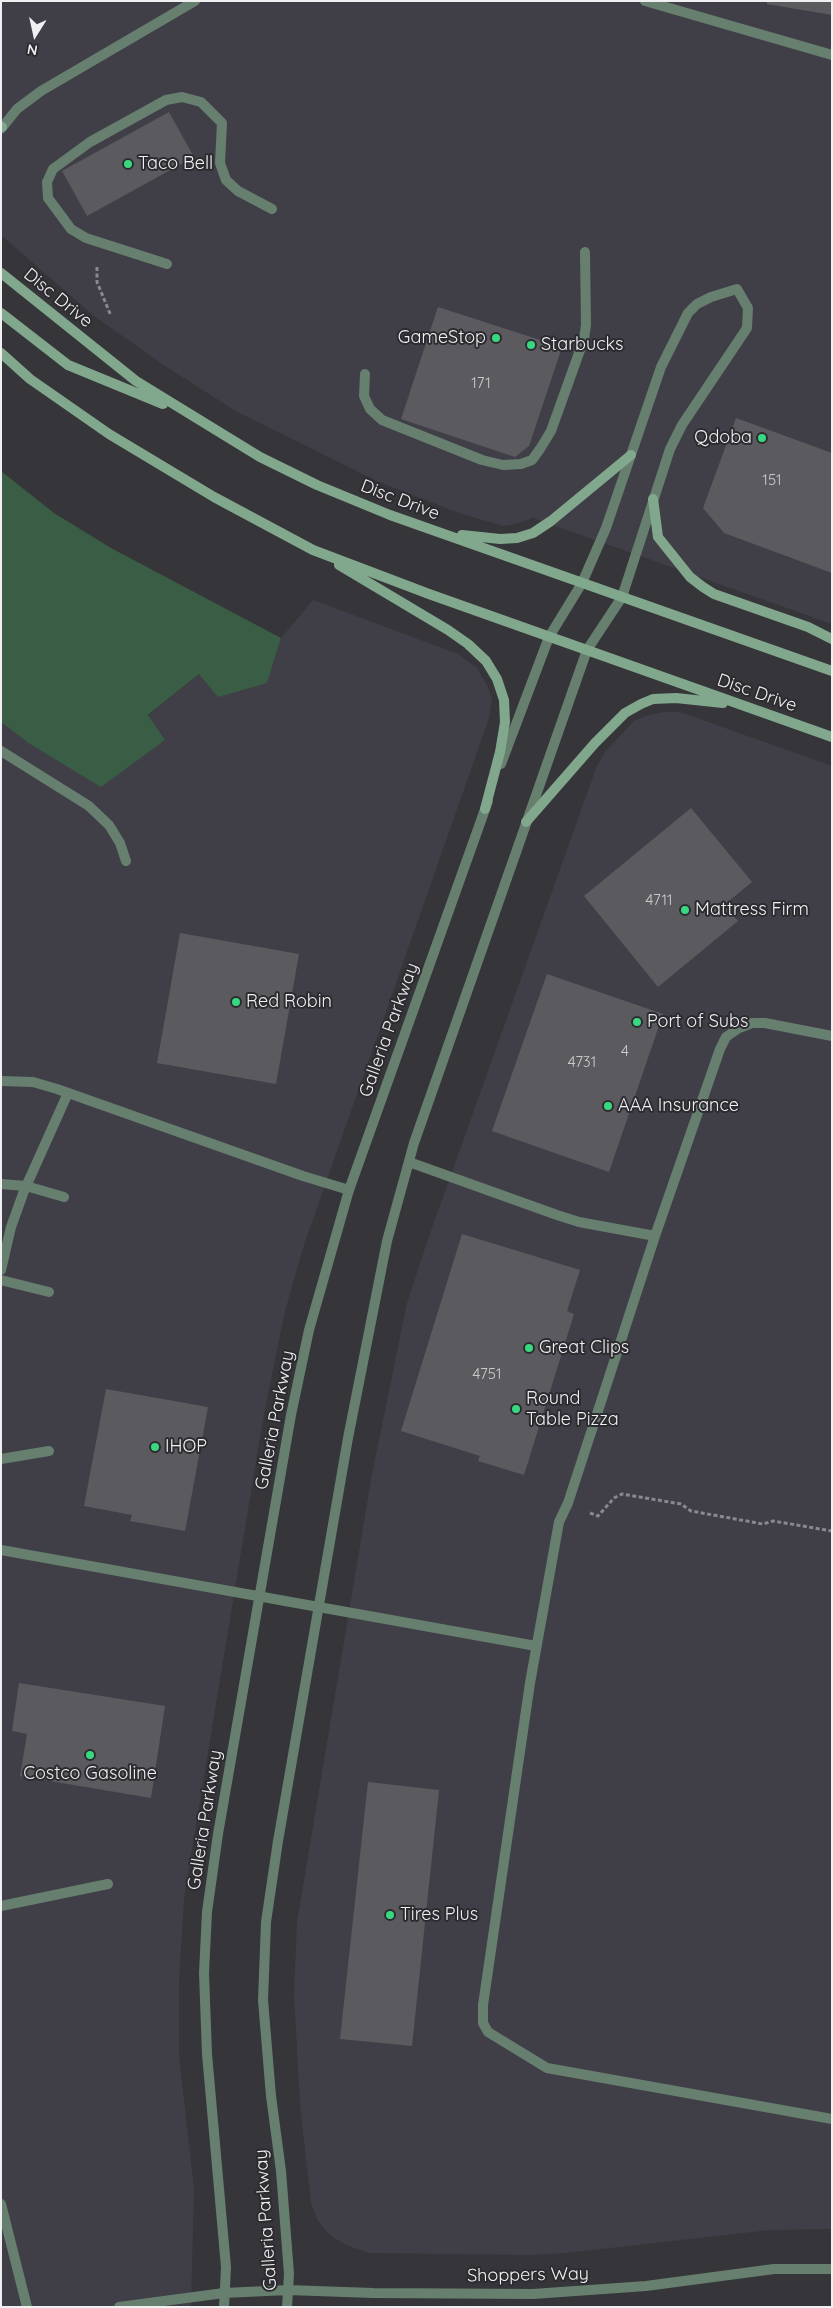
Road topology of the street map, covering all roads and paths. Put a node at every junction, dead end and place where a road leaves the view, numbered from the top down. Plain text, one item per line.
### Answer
1 (195, 1) edge
2 (644, 1) edge
3 (832, 55) edge
4 (2, 128) edge
5 (272, 209) dead end
6 (585, 252) dead end
7 (97, 260) dead end
8 (167, 264) dead end
9 (1, 273) edge
10 (1, 314) edge
11 (111, 316) dead end
12 (1, 353) edge
13 (365, 374) dead end
14 (185, 412) junction
15 (630, 455) junction
16 (653, 499) junction
17 (423, 526) junction
18 (317, 552) junction
19 (582, 583) junction
20 (622, 596) junction
21 (549, 637) junction
22 (832, 638) edge
23 (587, 650) junction
24 (832, 671) edge
25 (742, 705) junction
26 (832, 737) edge
27 (1, 751) edge
28 (485, 809) junction
29 (526, 822) junction
30 (126, 861) dead end
31 (832, 1036) edge
32 (1, 1080) edge
33 (68, 1093) junction
34 (409, 1162) junction
35 (1, 1184) edge
36 (26, 1186) junction
37 (349, 1190) junction
38 (64, 1197) dead end
39 (655, 1236) junction
40 (1, 1270) edge
41 (1, 1280) edge
42 (49, 1292) dead end
43 (49, 1451) dead end
44 (1, 1460) edge
45 (590, 1513) dead end
46 (832, 1532) edge
47 (1, 1550) edge
48 (260, 1596) junction
49 (318, 1608) junction
50 (536, 1646) junction
51 (108, 1884) dead end
52 (1, 1906) edge
53 (832, 2119) edge
54 (1, 2204) edge
55 (832, 2269) edge
56 (288, 2290) junction
57 (224, 2293) junction
58 (27, 2307) edge
59 (119, 2307) edge
60 (224, 2307) edge
61 (287, 2307) edge

1 - 4 street
2 - 3 street
5 - 8 street
6 - 13 street
7 - 11 path
9 - 14 main road, Disc Drive
10 - 14 main road
12 - 18 main road, Disc Drive
14 - 17 main road, Disc Drive
15 - 16 street, Galleria Parkway
15 - 17 main road
15 - 19 street, Galleria Parkway
16 - 20 street, Galleria Parkway
16 - 22 main road
17 - 19 main road, Disc Drive
18 - 21 main road, Disc Drive
18 - 28 main road
19 - 20 main road, Disc Drive
19 - 21 street, Galleria Parkway
20 - 23 street, Galleria Parkway
20 - 24 main road, Disc Drive
21 - 23 main road, Disc Drive
21 - 28 street, Galleria Parkway
23 - 25 main road, Disc Drive
23 - 29 street, Galleria Parkway
25 - 26 main road, Disc Drive
25 - 29 main road
27 - 30 street
28 - 37 street, Galleria Parkway
29 - 34 street, Galleria Parkway
31 - 39 street
32 - 33 street
33 - 36 street
33 - 37 street
34 - 39 street
34 - 49 street, Galleria Parkway
35 - 36 street
36 - 38 street
36 - 40 street
37 - 48 street, Galleria Parkway
39 - 50 street
41 - 42 street
43 - 44 street
45 - 46 path
47 - 48 street
48 - 49 street
48 - 57 street, Galleria Parkway
49 - 50 street
49 - 56 street, Galleria Parkway
50 - 53 street
51 - 52 street
54 - 58 street
55 - 56 street, Shoppers Way
56 - 57 street, Shoppers Way
56 - 61 street, Galleria Parkway
57 - 59 street, Shoppers Way
57 - 60 street, Galleria Parkway

